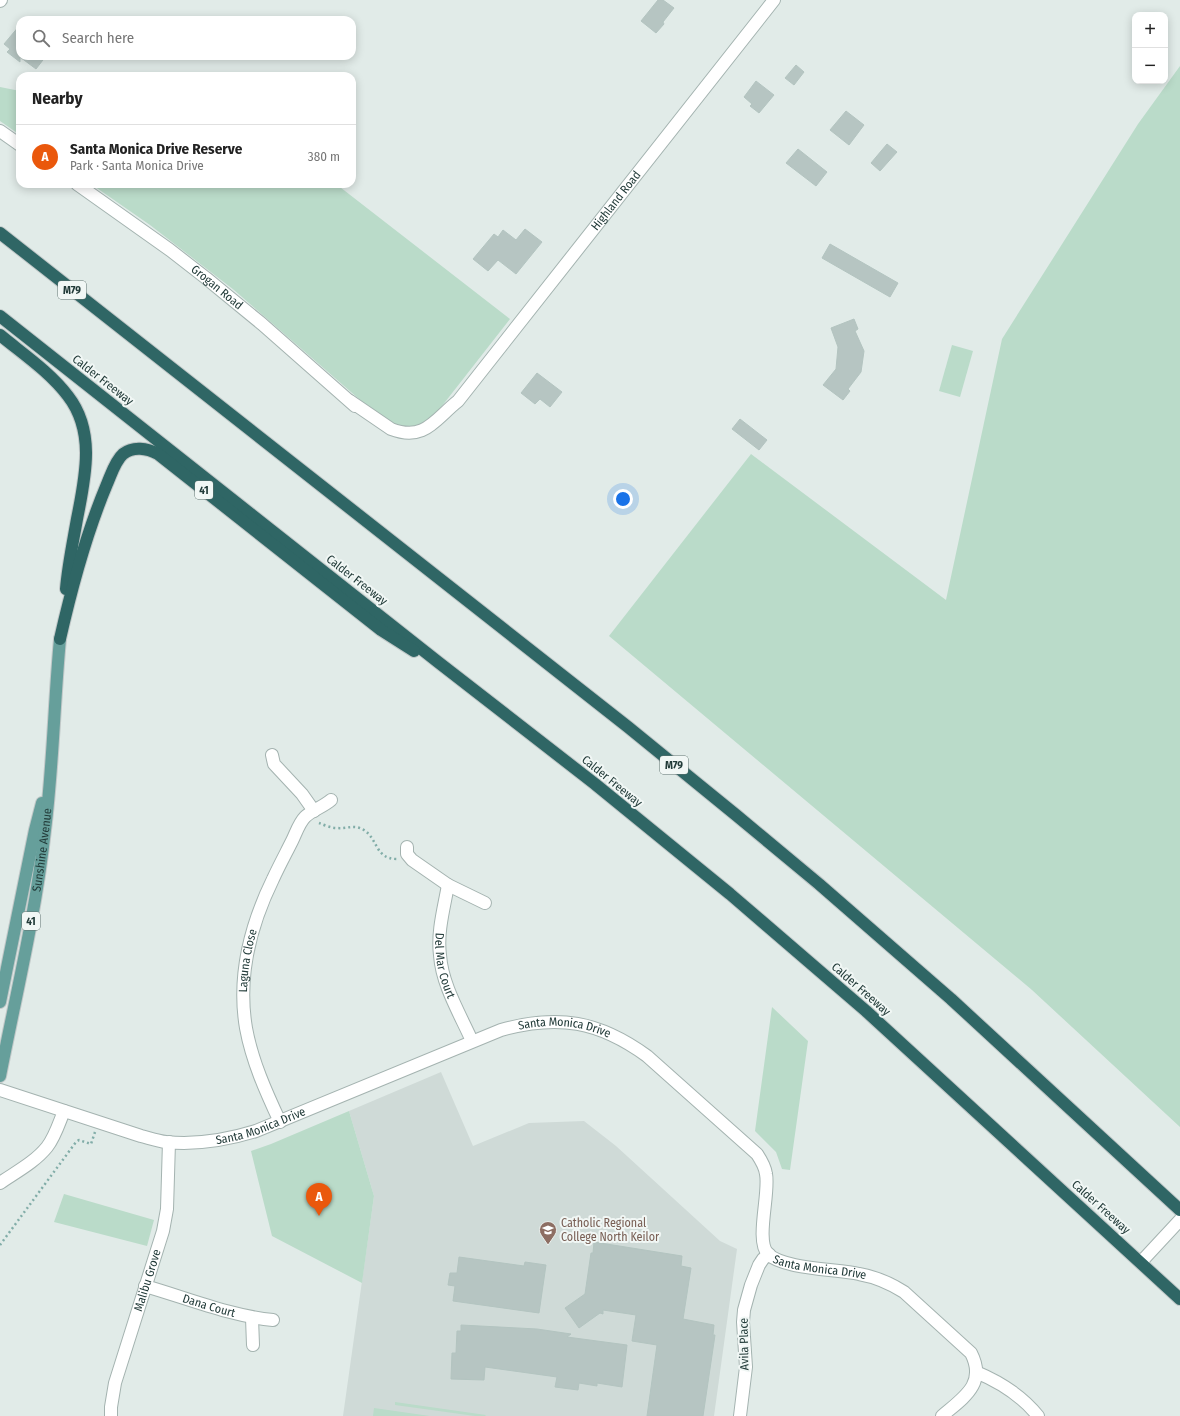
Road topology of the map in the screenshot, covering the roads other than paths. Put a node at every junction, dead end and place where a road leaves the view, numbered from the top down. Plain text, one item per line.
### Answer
1 (774, 0) edge
2 (0, 131) edge
3 (16, 142) edge
4 (83, 188) edge
5 (0, 233) edge
6 (0, 316) edge
7 (0, 335) edge
8 (412, 437) joint
9 (60, 639) junction
10 (438, 662) junction
11 (272, 755) dead end
12 (52, 765) junction
13 (331, 800) dead end
14 (314, 811) junction
15 (408, 850) road end
16 (448, 885) junction
17 (486, 903) dead end
18 (0, 1002) edge
19 (472, 1041) junction
20 (0, 1076) edge
21 (0, 1090) edge
22 (64, 1111) junction
23 (280, 1122) junction
24 (169, 1142) junction
25 (0, 1183) edge
26 (1180, 1210) edge
27 (1180, 1220) edge
28 (769, 1254) junction
29 (1141, 1262) junction
30 (145, 1286) junction
31 (1180, 1299) edge
32 (252, 1318) junction
33 (274, 1320) dead end
34 (253, 1345) dead end
35 (976, 1372) junction
36 (111, 1416) edge
37 (740, 1416) edge
38 (942, 1416) edge
39 (1038, 1416) edge

1 - 8 street, Highland Road
2 - 3 street
4 - 8 street, Grogan Road
5 - 26 highway, M79
6 - 10 highway, Calder Freeway
7 - 9 highway, 41
9 - 10 highway, 41
9 - 12 main road, Sunshine Avenue / 41
10 - 29 highway, Calder Freeway
11 - 14 street
12 - 18 main road, Sunshine Avenue / 41
12 - 20 main road, Sunshine Avenue / 41
13 - 14 street, Laguna Close
14 - 23 street, Laguna Close
15 - 16 street
16 - 17 street
16 - 19 street, Del Mar Court
19 - 23 street, Santa Monica Drive
19 - 28 street, Santa Monica Drive
21 - 22 street, Santa Monica Drive
22 - 24 street, Santa Monica Drive
22 - 25 street
23 - 24 street, Santa Monica Drive
24 - 30 street, Malibu Grove
27 - 29 street
28 - 35 street, Santa Monica Drive
28 - 37 street, Avila Place
29 - 31 highway, Calder Freeway
30 - 32 street, Dana Court
30 - 36 street, Malibu Grove
32 - 33 street, Dana Court
32 - 34 street
35 - 38 street
35 - 39 street

